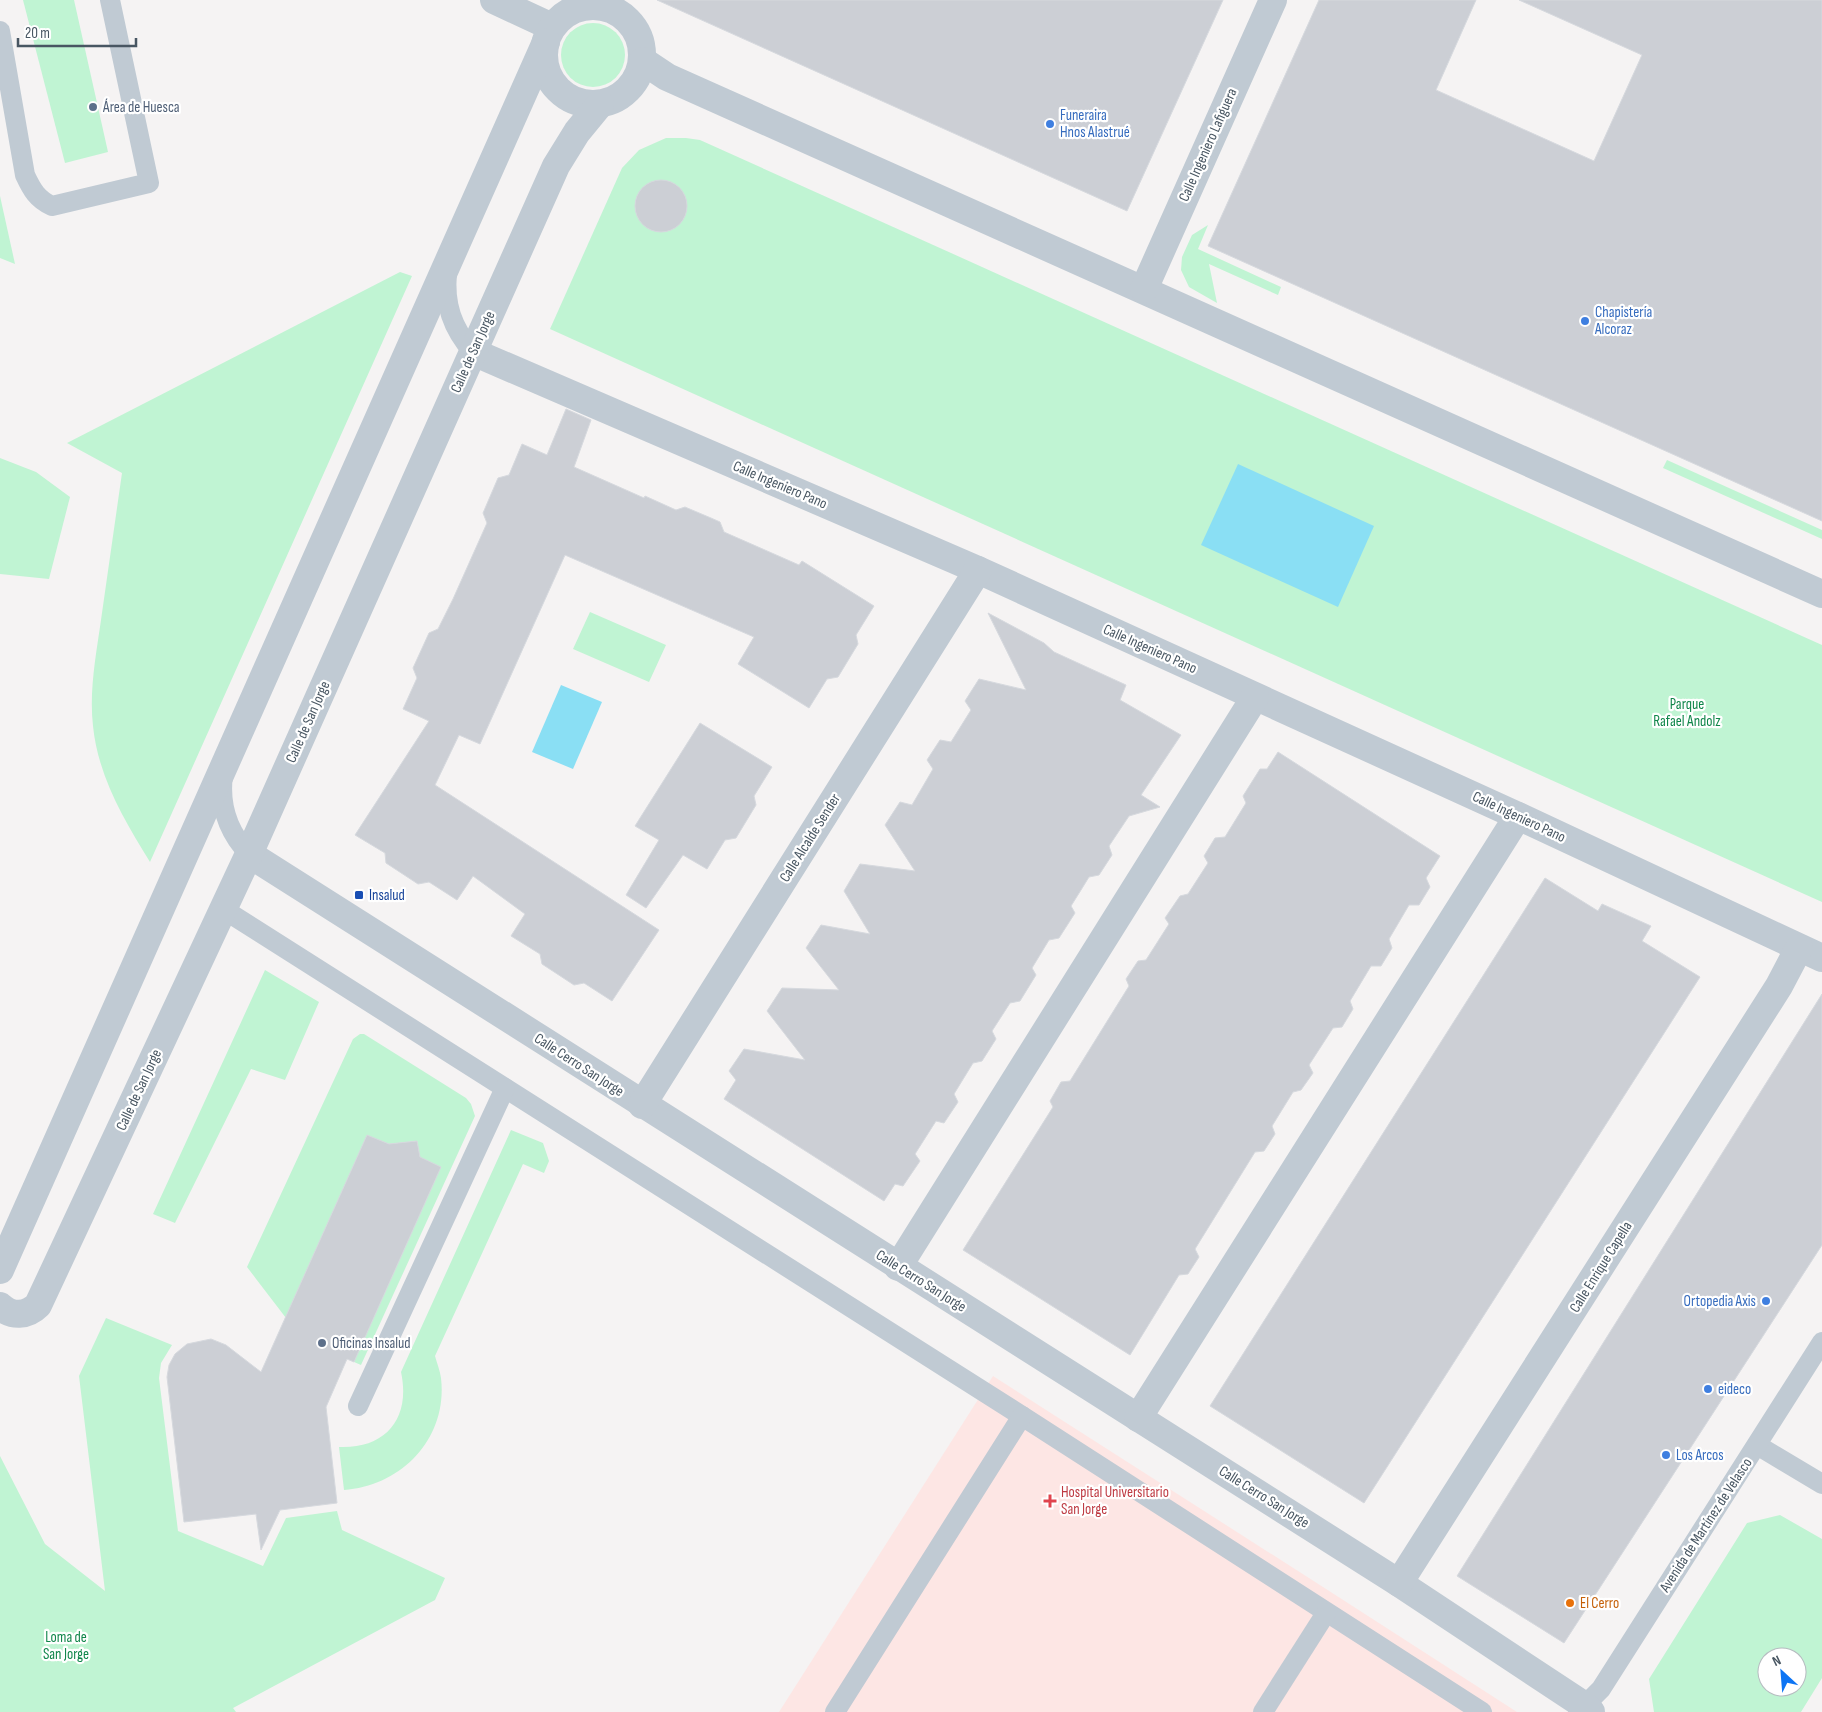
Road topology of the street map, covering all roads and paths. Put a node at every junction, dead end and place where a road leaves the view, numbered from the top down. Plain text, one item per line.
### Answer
1 (110, 0) edge
2 (494, 0) edge
3 (1273, 0) edge
4 (613, 4) edge
5 (0, 32) edge
6 (549, 34) junction
7 (643, 61) junction
8 (600, 104) junction
9 (448, 266) junction
10 (1144, 289) junction
11 (473, 352) junction
12 (978, 570) junction
13 (1822, 594) edge
14 (1255, 696) junction
15 (224, 768) junction
16 (1518, 816) junction
17 (249, 854) junction
18 (223, 909) junction
19 (1810, 953) edge
20 (505, 1088) junction
21 (642, 1105) junction
22 (898, 1267) junction
23 (0, 1270) edge
24 (0, 1306) edge
25 (1822, 1342) edge
26 (358, 1406) dead end
27 (1022, 1416) junction
28 (1138, 1418) junction
29 (1757, 1445) junction
30 (1822, 1484) edge
31 (1399, 1583) junction
32 (1326, 1613) junction
33 (1585, 1710) edge
34 (835, 1712) edge
35 (1263, 1712) edge
36 (1482, 1712) edge

1 - 5 lane
2 - 6 street
3 - 10 street, Calle Ingeniero Lafiguera
4 - 6 street
4 - 7 street
6 - 8 street
6 - 9 street
7 - 8 street
7 - 10 street
8 - 11 street, Calle de San Jorge
9 - 11 lane
9 - 15 street
10 - 13 street
11 - 12 street, Calle Ingeniero Pano
11 - 17 street, Calle de San Jorge
12 - 14 street, Calle Ingeniero Pano
12 - 21 street, Calle Alcalde Sender
14 - 16 street, Calle Ingeniero Pano
14 - 22 street
15 - 17 lane
15 - 23 street
16 - 19 street, Calle Ingeniero Pano
16 - 28 street
17 - 18 street, Calle de San Jorge
17 - 21 street, Calle Cerro San Jorge
18 - 20 lane
18 - 24 street, Calle de San Jorge
19 - 31 street, Calle Enrique Capella
20 - 26 lane
20 - 27 lane
21 - 22 street, Calle Cerro San Jorge
22 - 28 street, Calle Cerro San Jorge
25 - 29 lane, Avenida de Martínez de Velasco
27 - 32 lane
27 - 34 lane
28 - 31 street, Calle Cerro San Jorge
29 - 30 lane
29 - 33 lane, Avenida de Martínez de Velasco
31 - 33 street, Calle Cerro San Jorge
32 - 35 lane
32 - 36 lane

